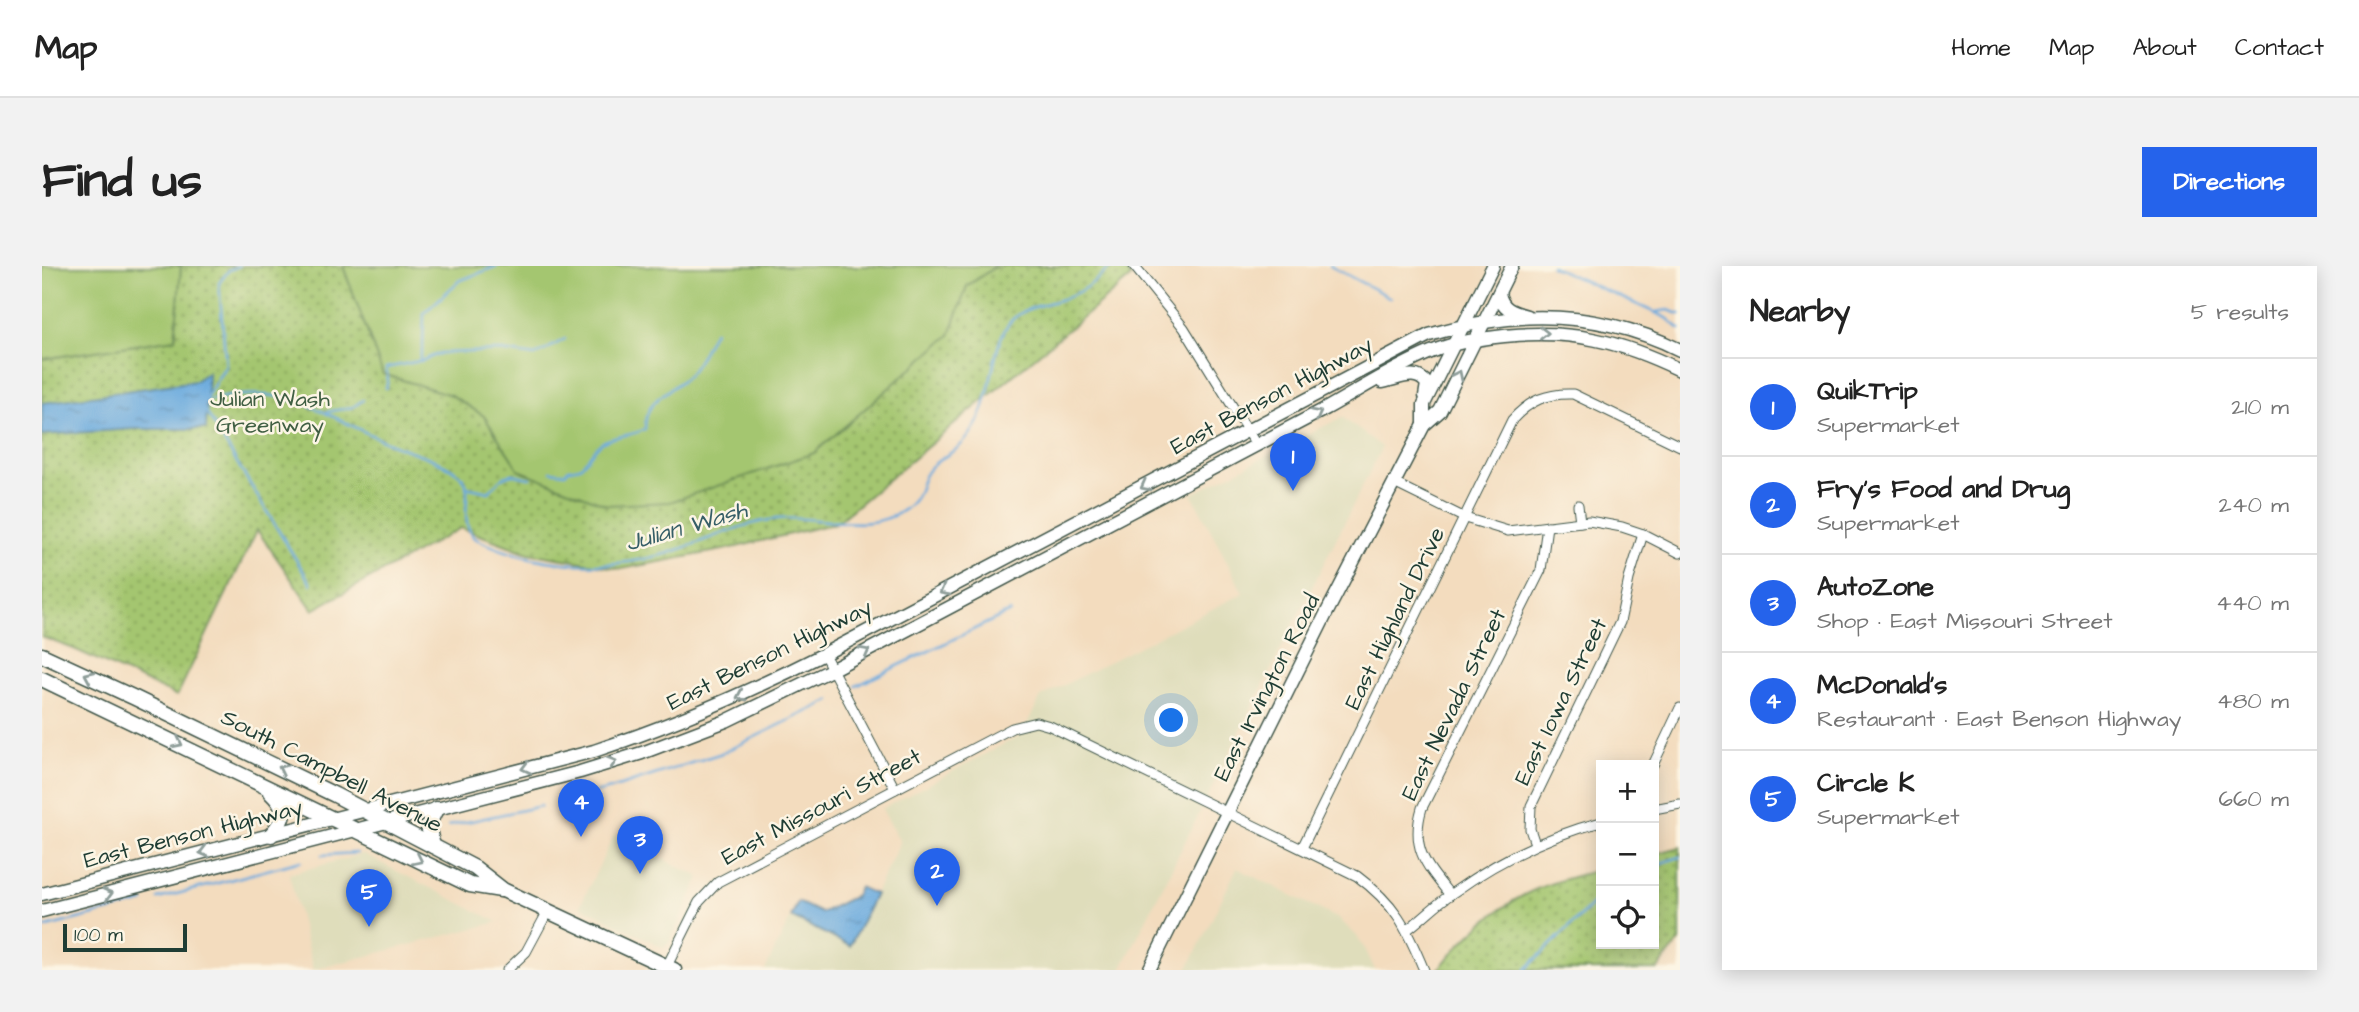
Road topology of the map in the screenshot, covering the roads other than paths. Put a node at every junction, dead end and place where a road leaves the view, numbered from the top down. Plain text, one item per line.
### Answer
1 (1493, 266) edge
2 (1512, 266) edge
3 (1136, 268) edge
4 (1499, 293) junction
5 (1534, 317) junction
6 (1485, 322) junction
7 (1464, 325) junction
8 (1476, 339) junction
9 (1454, 344) junction
10 (1680, 350) edge
11 (1680, 370) edge
12 (1372, 383) junction
13 (1424, 404) junction
14 (1424, 425) junction
15 (1249, 432) junction
16 (1257, 446) junction
17 (1680, 446) edge
18 (1394, 482) junction
19 (1578, 505) dead end
20 (1465, 518) junction
21 (1580, 522) junction
22 (1070, 525) junction
23 (1547, 526) junction
24 (1643, 534) junction
25 (1078, 540) junction
26 (1680, 553) edge
27 (824, 654) junction
28 (42, 655) edge
29 (831, 670) junction
30 (42, 679) edge
31 (1680, 708) edge
32 (1655, 760) edge
33 (262, 784) junction
34 (895, 789) junction
35 (1680, 804) edge
36 (1659, 808) edge
37 (436, 809) junction
38 (365, 811) junction
39 (1227, 813) junction
40 (334, 819) junction
41 (386, 822) junction
42 (1598, 823) edge
43 (357, 830) junction
44 (271, 835) junction
45 (1535, 844) junction
46 (433, 846) junction
47 (1302, 848) junction
48 (503, 890) junction
49 (42, 894) edge
50 (1450, 895) junction
51 (42, 911) edge
52 (548, 911) junction
53 (1407, 930) junction
54 (668, 969) edge
55 (507, 970) edge
56 (1149, 970) edge
57 (1424, 970) edge

1 - 7 main road, East Irvington Road
2 - 4 main road, East Irvington Road
3 - 15 street
4 - 5 main road
4 - 6 main road, East Irvington Road
5 - 6 main road, East Benson Highway
5 - 10 main road
6 - 7 main road, East Benson Highway
6 - 8 main road, East Irvington Road
7 - 9 main road, East Irvington Road
7 - 15 main road, East Benson Highway
8 - 9 main road, East Benson Highway
8 -> 11 main road, East Benson Highway
14 -> 8 main road, East Irvington Road
9 - 12 main road, East Benson Highway
9 - 13 main road, East Irvington Road
12 - 13 main road
16 -> 12 main road, East Benson Highway
13 - 14 main road, East Irvington Road
14 - 18 main road, East Irvington Road
15 - 16 street
15 -> 22 main road, East Benson Highway
16 - 25 main road, East Benson Highway
17 - 20 street, East Highland Drive
18 - 20 street
18 - 39 main road, East Irvington Road
19 - 21 street
20 - 23 street
20 - 47 street, East Highland Drive
21 - 23 street
21 - 24 street
22 - 25 main road
22 -> 27 main road, East Benson Highway
23 - 50 street, East Nevada Street
24 - 26 street
24 - 45 street, East Iowa Street
29 -> 25 main road, East Benson Highway
27 - 29 street
27 -> 38 main road, East Benson Highway
38 -> 28 main road, South Campbell Avenue
29 - 34 street
37 -> 29 main road, East Benson Highway
30 -> 33 main road, South Campbell Avenue
31 - 32 street
33 - 40 main road, South Campbell Avenue
33 - 44 main road
34 - 39 street, East Missouri Street
34 - 54 street, East Missouri Street
35 - 36 street
37 - 41 main road, East Benson Highway
37 - 46 main road
38 - 40 main road, East Benson Highway
38 - 41 main road, South Campbell Avenue
39 - 47 street
39 - 56 main road, East Irvington Road
40 - 43 main road, South Campbell Avenue
40 - 44 main road, East Benson Highway
41 - 43 main road, East Benson Highway
41 - 46 main road, South Campbell Avenue
42 - 45 street
43 -> 48 main road, South Campbell Avenue
51 -> 43 main road, East Benson Highway
44 -> 49 main road, East Benson Highway
45 - 50 street
46 - 48 main road, South Campbell Avenue
47 - 53 street
48 - 52 main road, South Campbell Avenue
50 - 53 street
52 - 54 main road, South Campbell Avenue
52 - 55 street
53 - 57 street

